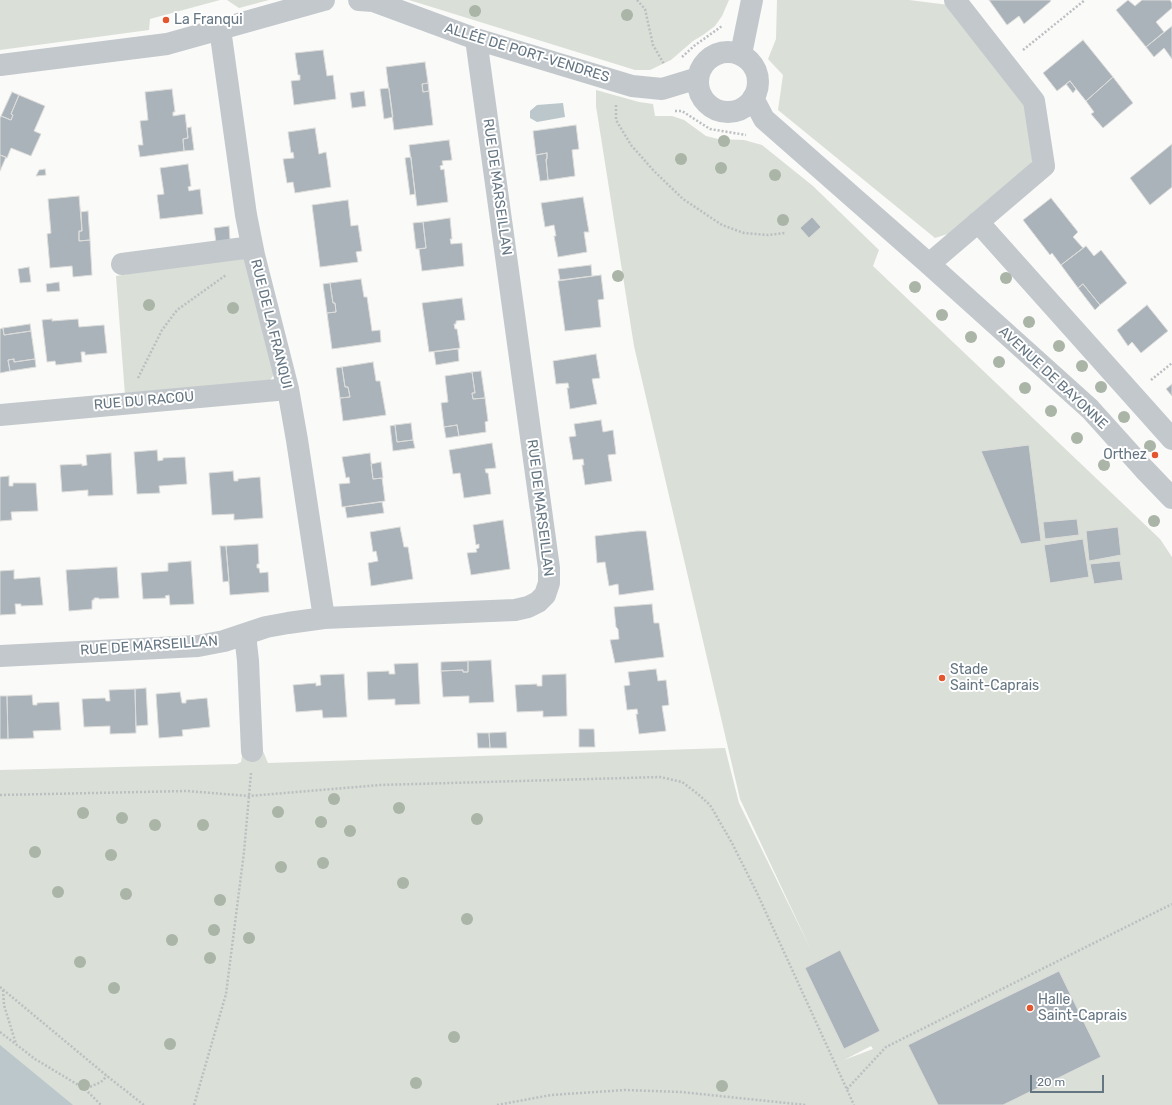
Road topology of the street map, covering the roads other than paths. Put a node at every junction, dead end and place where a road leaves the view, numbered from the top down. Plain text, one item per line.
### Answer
1 (324, 0) edge
2 (358, 0) edge
3 (752, 0) edge
4 (956, 0) edge
5 (220, 29) junction
6 (476, 39) junction
7 (741, 54) junction
8 (0, 65) edge
9 (698, 78) junction
10 (753, 98) junction
11 (978, 222) junction
12 (253, 251) junction
13 (122, 264) dead end
14 (929, 264) junction
15 (288, 389) junction
16 (0, 415) edge
17 (1172, 440) edge
18 (1172, 498) edge
19 (324, 618) junction
20 (245, 634) junction
21 (0, 656) edge
22 (252, 751) road end

1 - 5 street
2 - 6 street, ALLÉE DE PORT-VENDRES
3 - 7 street
4 - 11 street
5 - 8 street
5 - 12 street, RUE DE LA FRANQUI
6 - 9 street, ALLÉE DE PORT-VENDRES
6 - 19 street, RUE DE MARSEILLAN
7 - 9 street
7 - 10 street
9 - 10 street
10 - 14 street, AVENUE DE BAYONNE
11 - 14 street
11 - 17 street
12 - 13 street
12 - 15 street, RUE DE LA FRANQUI
14 - 18 street, AVENUE DE BAYONNE
15 - 16 street, RUE DU RACOU
15 - 19 street, RUE DE LA FRANQUI
19 - 20 street, RUE DE MARSEILLAN
20 - 21 street, RUE DE MARSEILLAN
20 - 22 street

